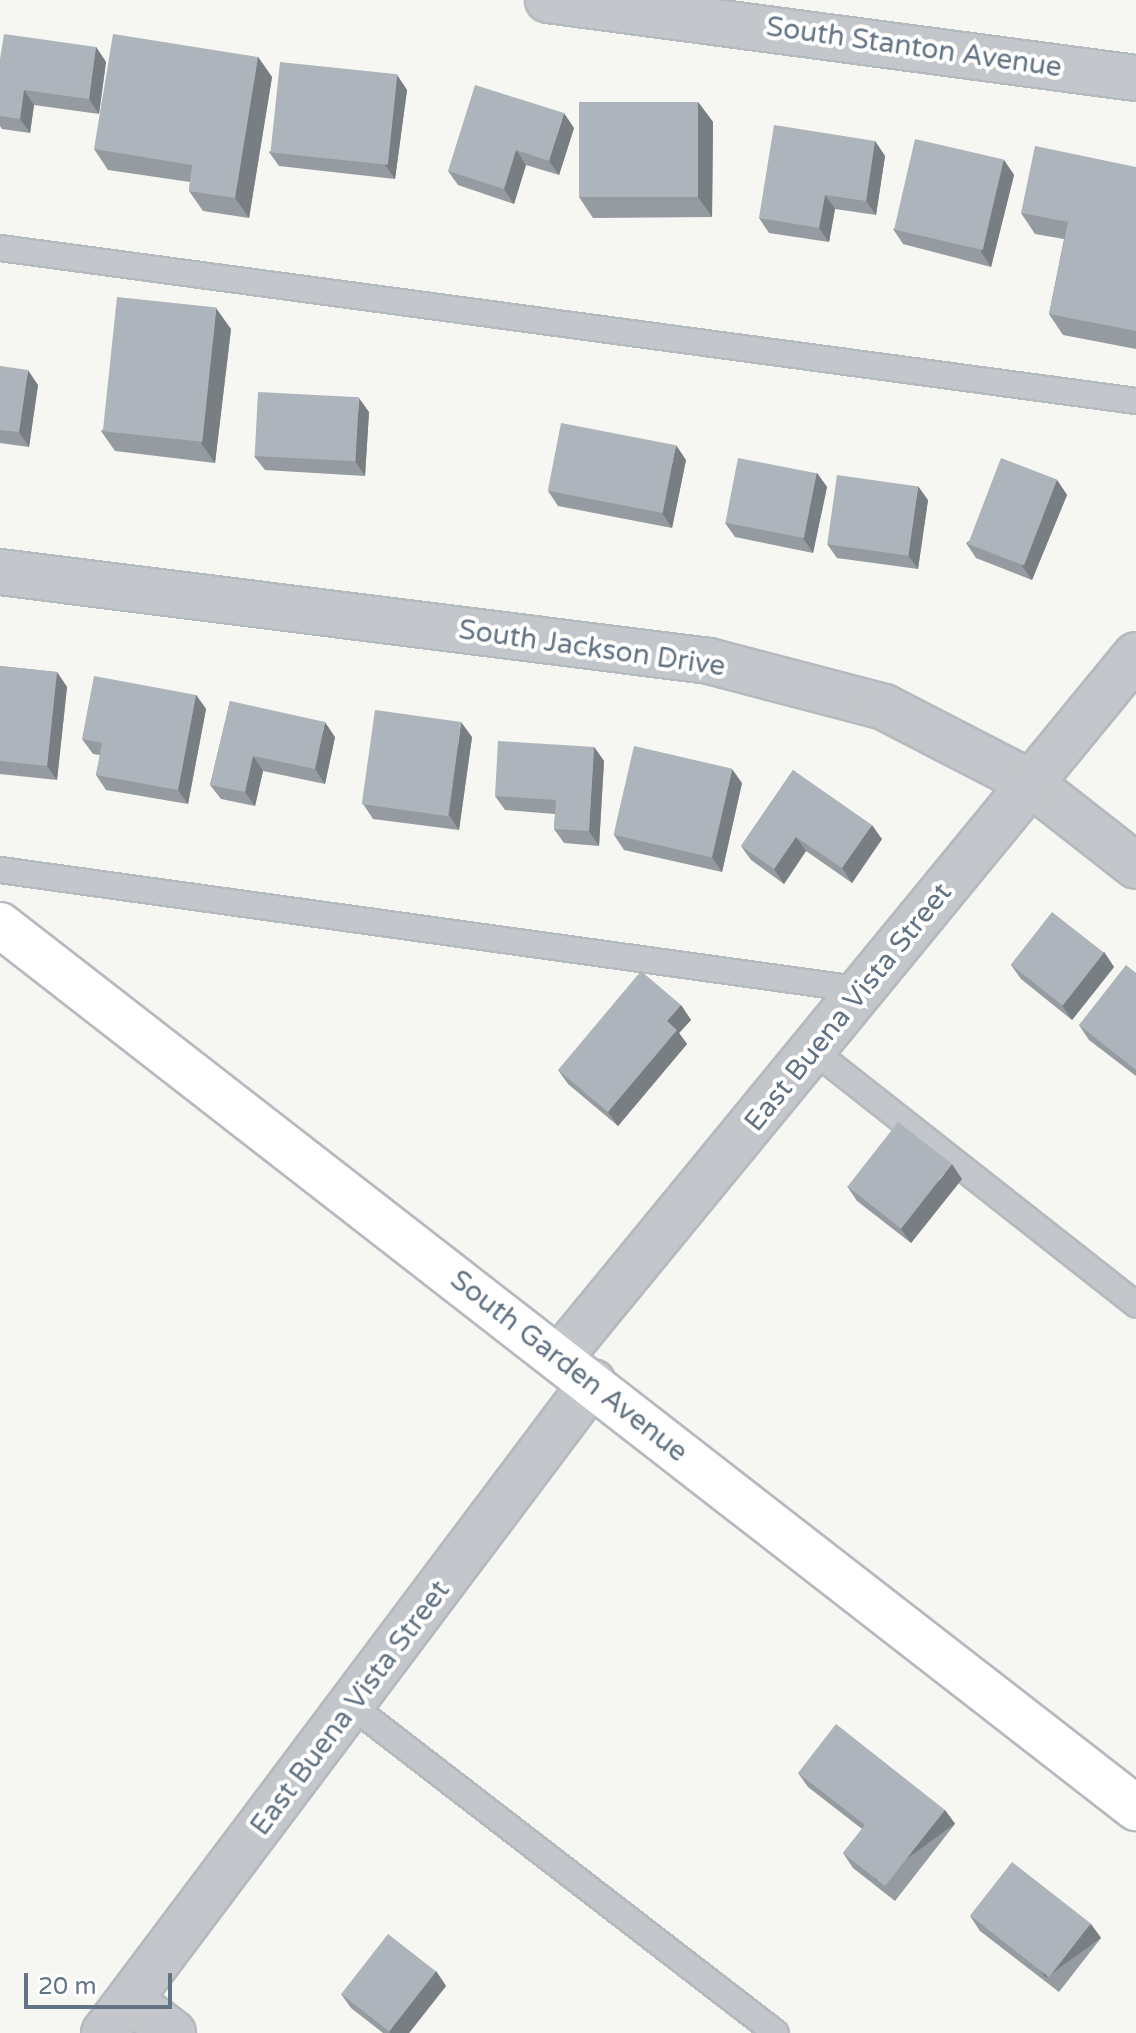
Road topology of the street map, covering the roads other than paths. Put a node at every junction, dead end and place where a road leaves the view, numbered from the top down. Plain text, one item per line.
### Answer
1 (548, 0) edge
2 (1136, 78) edge
3 (0, 248) edge
4 (1136, 401) edge
5 (0, 572) edge
6 (1136, 655) edge
7 (1029, 782) junction
8 (1136, 866) edge
9 (0, 870) edge
10 (0, 925) edge
11 (864, 990) junction
12 (814, 1051) junction
13 (1136, 1304) edge
14 (577, 1370) junction
15 (352, 1706) junction
16 (1136, 1808) edge
17 (117, 2017) edge
18 (173, 2033) edge
19 (776, 2033) edge

1 - 2 street, South Stanton Avenue
3 - 4 lane
5 - 7 street, South Jackson Drive
6 - 7 street, East Buena Vista Street
7 - 8 street, South Jackson Drive
7 - 11 street, East Buena Vista Street
9 - 11 lane
10 - 14 street, South Garden Avenue
11 - 12 street, East Buena Vista Street
12 - 13 lane
12 - 14 street, East Buena Vista Street
14 - 15 street, East Buena Vista Street
14 - 16 street, South Garden Avenue
15 - 17 street, East Buena Vista Street
15 - 19 lane
17 - 18 street

